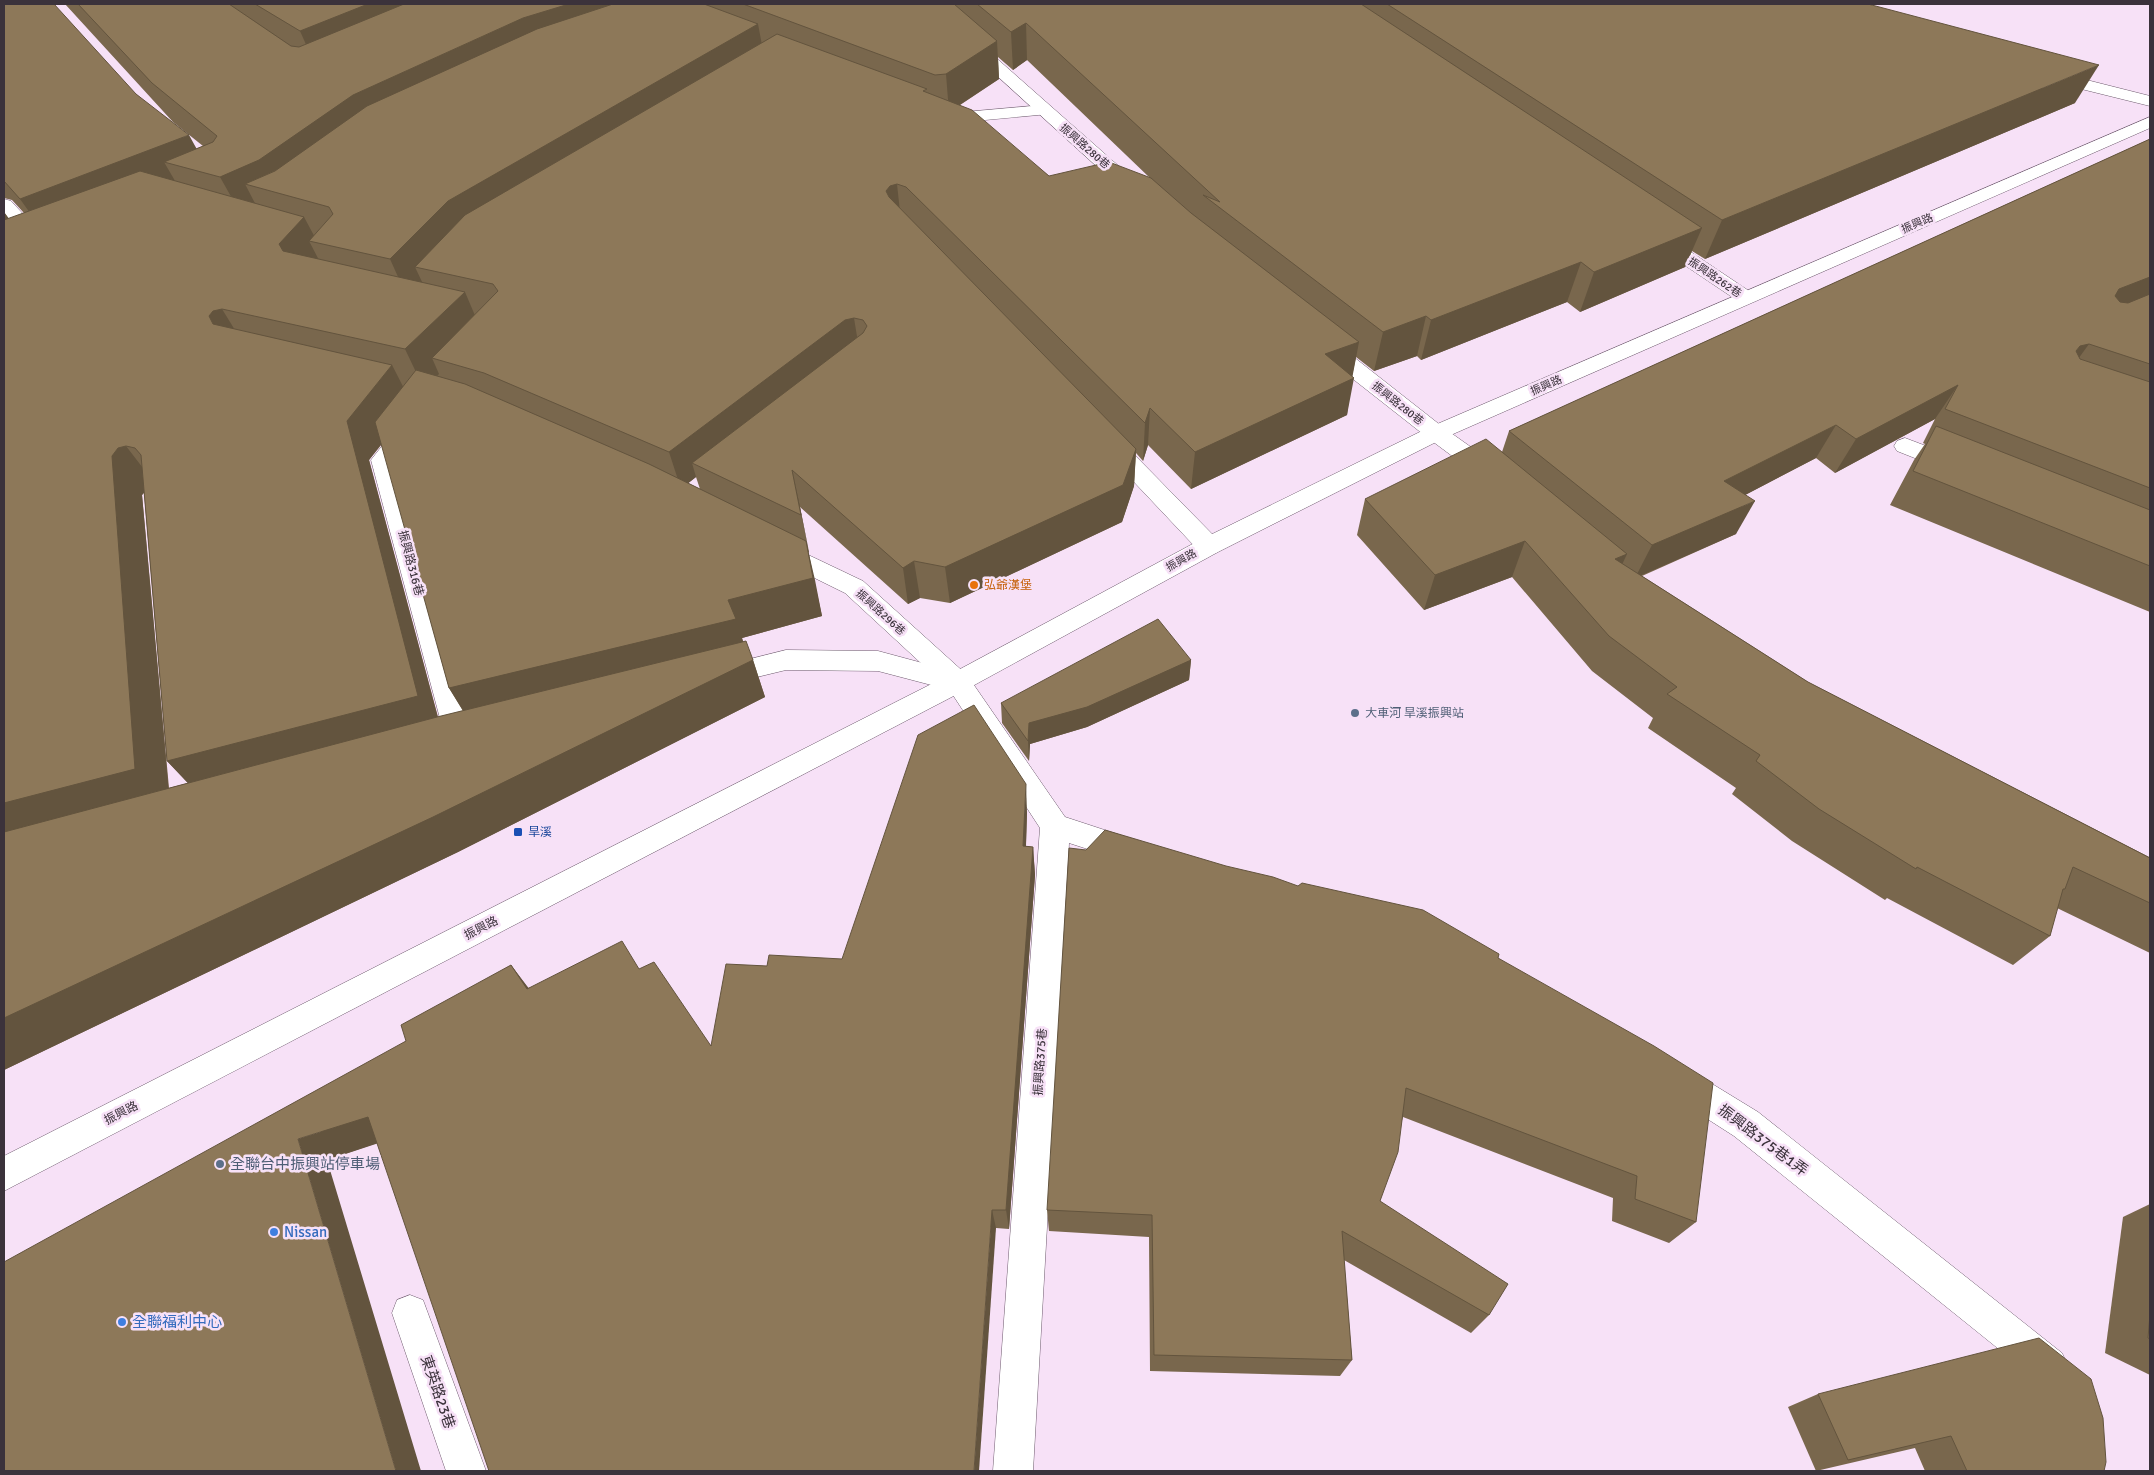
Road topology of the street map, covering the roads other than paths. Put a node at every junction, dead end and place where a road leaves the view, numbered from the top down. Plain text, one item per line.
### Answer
1 (926, 4) edge
2 (2034, 71) edge
3 (2150, 101) edge
4 (1044, 110) junction
5 (927, 116) edge
6 (2150, 122) edge
7 (1145, 200) edge
8 (4, 205) edge
9 (1639, 225) edge
10 (62, 240) edge
11 (1745, 297) junction
12 (1312, 336) edge
13 (424, 407) edge
14 (1093, 426) edge
15 (1436, 433) junction
16 (1905, 446) edge
17 (1978, 475) edge
18 (1511, 489) edge
19 (759, 540) edge
20 (1209, 546) junction
21 (700, 681) edge
22 (958, 682) junction
23 (488, 734) edge
24 (460, 741) junction
25 (432, 748) edge
26 (1055, 826) junction
27 (1157, 860) edge
28 (1654, 1066) edge
29 (4, 1174) edge
30 (410, 1312) dead end
31 (2070, 1387) edge
32 (466, 1471) edge
33 (1013, 1471) edge

1 - 4 main road, 振興路280巷
2 - 3 main road
4 - 5 main road
4 - 7 main road, 振興路280巷
6 - 11 main road, 振興路
8 - 10 main road
9 - 11 main road, 振興路262巷
11 - 15 main road, 振興路
12 - 15 main road, 振興路280巷
13 - 24 main road, 振興路316巷
14 - 20 main road
15 - 18 main road, 振興路280巷
15 - 20 main road, 振興路
16 - 17 main road
19 - 22 main road, 振興路296巷
20 - 22 main road, 振興路
21 - 22 main road
22 - 26 main road
22 - 29 main road, 振興路
23 - 24 main road
24 - 25 main road
26 - 27 main road
26 - 33 main road, 振興路375巷
28 - 31 main road, 振興路375巷1弄
30 - 32 main road, 東英路23巷

